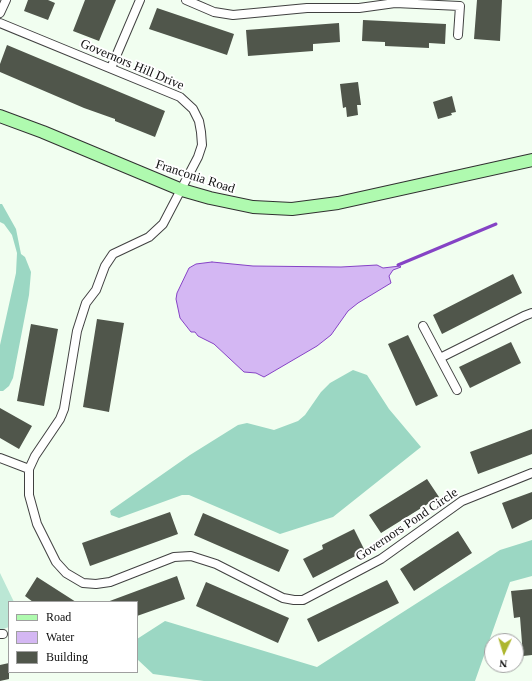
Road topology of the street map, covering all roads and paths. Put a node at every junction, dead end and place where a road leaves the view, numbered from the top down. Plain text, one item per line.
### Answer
1 (6, 0) edge
2 (140, 0) edge
3 (186, 0) edge
4 (460, 3) edge
5 (0, 14) edge
6 (0, 23) edge
7 (458, 36) dead end
8 (111, 68) junction
9 (0, 116) edge
10 (532, 160) edge
11 (182, 190) junction
12 (532, 313) edge
13 (423, 326) dead end
14 (440, 358) junction
15 (457, 390) dead end
16 (0, 458) edge
17 (29, 469) junction
18 (532, 473) edge

1 - 5 street
2 - 8 street
3 - 4 street
4 - 7 street
6 - 8 street, Governors Hill Drive
8 - 11 street, Governors Hill Drive
9 - 11 main road, Franconia Road
10 - 11 main road, Franconia Road
11 - 17 street, Governors Pond Circle
12 - 14 street
13 - 14 street
14 - 15 street
16 - 17 street
17 - 18 street, Governors Pond Circle

